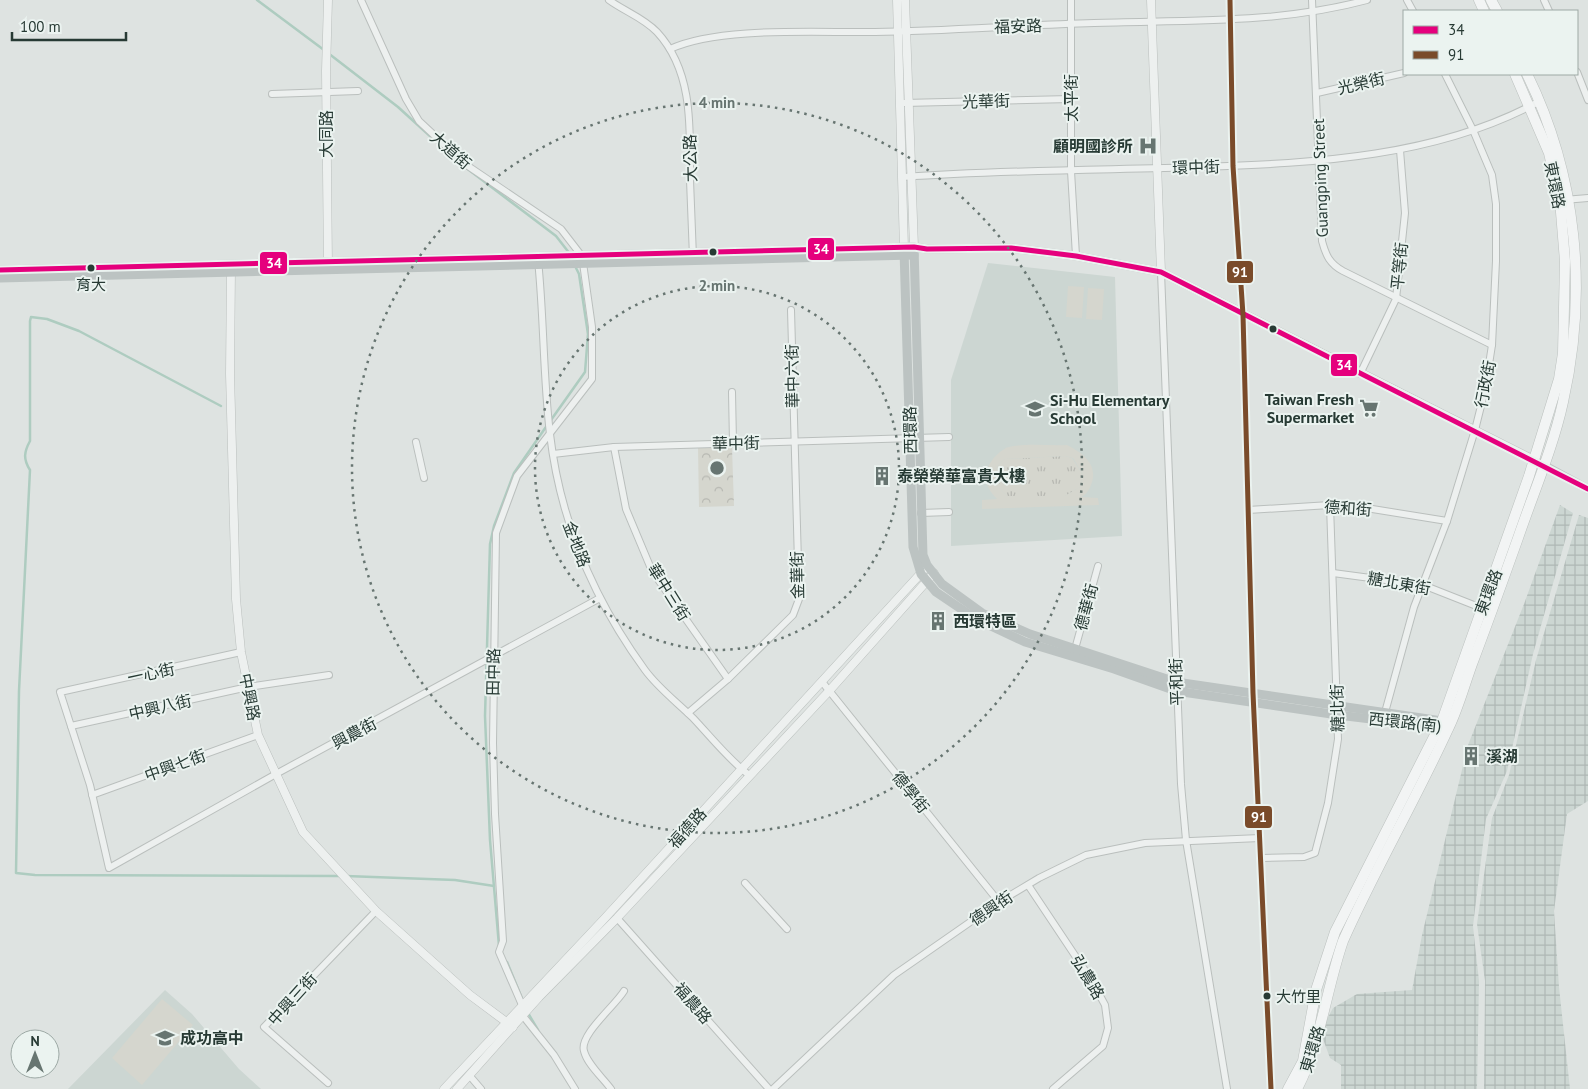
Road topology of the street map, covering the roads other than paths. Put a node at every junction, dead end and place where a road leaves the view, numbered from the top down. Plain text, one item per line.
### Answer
1 (328, 0) edge
2 (361, 0) edge
3 (609, 0) edge
4 (897, 0) edge
5 (905, 0) edge
6 (1072, 0) edge
7 (1151, 0) edge
8 (1230, 0) edge
9 (1312, 0) edge
10 (1367, 0) edge
11 (1312, 13) junction
12 (1230, 20) junction
13 (1152, 21) junction
14 (1072, 24) junction
15 (898, 32) junction
16 (907, 32) junction
17 (670, 49) junction
18 (1403, 73) edge
19 (1446, 75) edge
20 (1514, 75) edge
21 (1527, 75) edge
22 (1578, 75) edge
23 (358, 91) dead end
24 (326, 93) junction
25 (1317, 93) junction
26 (272, 94) dead end
27 (1072, 99) junction
28 (1588, 100) edge
29 (1540, 101) junction
30 (900, 103) junction
31 (909, 103) junction
32 (1530, 107) junction
33 (1473, 130) junction
34 (1400, 150) junction
35 (1318, 160) junction
36 (1233, 166) junction
37 (1156, 168) junction
38 (1072, 171) junction
39 (911, 176) junction
40 (903, 177) junction
41 (1588, 198) edge
42 (1565, 200) junction
43 (904, 251) junction
44 (914, 251) junction
45 (1076, 256) junction
46 (693, 257) junction
47 (538, 260) junction
48 (575, 260) junction
49 (328, 265) junction
50 (230, 268) junction
51 (0, 270) edge
52 (1161, 272) junction
53 (0, 278) edge
54 (1396, 299) junction
55 (791, 310) dead end
56 (1243, 315) junction
57 (1492, 345) junction
58 (1360, 374) junction
59 (732, 392) dead end
60 (1475, 430) junction
61 (550, 433) junction
62 (949, 437) dead end
63 (915, 438) junction
64 (416, 442) dead end
65 (794, 442) junction
66 (733, 443) junction
67 (614, 447) junction
68 (553, 454) junction
69 (1539, 463) junction
70 (424, 478) dead end
71 (1588, 489) edge
72 (1330, 505) junction
73 (1248, 510) junction
74 (949, 512) dead end
75 (921, 513) junction
76 (1447, 521) junction
77 (927, 565) junction
78 (1098, 566) dead end
79 (934, 573) junction
80 (1333, 573) junction
81 (923, 578) junction
82 (1423, 585) junction
83 (600, 598) junction
84 (1487, 610) junction
85 (1075, 649) junction
86 (241, 652) junction
87 (494, 657) junction
88 (328, 675) dead end
89 (728, 679) junction
90 (822, 683) junction
91 (248, 687) junction
92 (1176, 687) junction
93 (830, 690) junction
94 (1253, 694) junction
95 (1254, 704) junction
96 (1338, 711) junction
97 (688, 713) junction
98 (1384, 716) junction
99 (1444, 725) junction
100 (72, 726) junction
101 (258, 735) junction
102 (741, 769) junction
103 (276, 774) junction
104 (749, 775) junction
105 (92, 795) junction
106 (1260, 838) junction
107 (1186, 840) junction
108 (1261, 858) junction
109 (744, 883) dead end
110 (1028, 884) junction
111 (999, 902) junction
112 (376, 911) junction
113 (617, 918) junction
114 (787, 929) dead end
115 (624, 991) dead end
116 (522, 1005) junction
117 (523, 1016) junction
118 (510, 1024) junction
119 (469, 1075) junction
120 (328, 1083) dead end
121 (444, 1089) edge
122 (457, 1089) edge
123 (481, 1089) edge
124 (575, 1089) edge
125 (611, 1089) edge
126 (771, 1089) edge
127 (1053, 1089) edge
128 (1227, 1089) edge
129 (1271, 1089) edge
130 (1288, 1089) edge
131 (1297, 1089) edge

1 - 24 street, 大同路
2 - 48 street, 大道街
3 - 17 street, 大公路
4 - 15 street, 西環路
5 - 16 street, 西環路
6 - 14 street, 太平街
7 - 13 street
8 - 12 street
9 - 11 street, Guangping Street
10 - 11 street, 福安路
11 - 12 street, 福安路
11 - 25 street, Guangping Street
12 - 13 street, 福安路
12 - 36 street
13 - 14 street, 福安路
13 - 37 street
14 - 16 street, 福安路
14 - 27 street, 太平街
15 - 16 street, 福安路
15 - 17 street, 福安路
15 - 30 street, 西環路
16 - 31 street, 西環路
17 - 46 street, 大公路
18 - 25 street, 光榮街
19 - 33 street, 行政街
20 - 32 main road, 東環路
21 - 29 main road, 東環路
22 - 28 street
23 - 24 street
24 - 26 street
24 - 49 street, 大同路
25 - 35 street, Guangping Street
27 - 31 street, 光華街
27 - 38 street, 太平街
29 - 32 street, 環中街
29 - 42 main road, 東環路
30 - 31 street, 光華街
30 - 40 street, 西環路
31 - 39 street, 西環路
32 - 33 street, 環中街
32 - 42 main road, 東環路
33 - 34 street, 環中街
33 - 57 street, 行政街
34 - 35 street, 環中街
34 - 54 street, 平等街
35 - 36 street, 環中街
35 - 54 street, Guangping Street
36 - 37 street, 環中街
36 - 56 street
37 - 38 street, 環中街
37 - 52 street
38 - 39 street, 環中街
38 - 45 street, 太平街
39 - 40 street, 環中街
39 - 44 street, 西環路
40 - 43 street, 西環路
41 - 42 street
42 - 69 main road, 東環路
43 - 44 main road
43 - 46 main road
43 - 63 main road, 西環路
44 - 45 street
44 - 63 main road, 西環路
45 - 52 street
46 - 48 main road
47 - 48 main road
47 - 49 main road
47 - 61 street, 金地路
48 - 61 street, 田中路
49 - 50 main road
50 - 51 main road
50 - 53 main road
50 - 86 street, 中興路
52 - 56 street
52 - 92 street, 平和街
54 - 57 street, Guangping Street
54 - 58 street, 平等街
55 - 65 street, 華中六街
56 - 58 street
56 - 73 street
57 - 60 street, 行政街
58 - 60 street
59 - 66 street
60 - 69 street
60 - 76 street, 行政街
61 - 68 street, 金地路
61 - 87 street, 田中路
62 - 63 street, 華中街
63 - 65 street, 華中街
63 - 75 main road, 西環路
63 - 81 main road, 西環路
64 - 70 street
65 - 66 street, 華中街
65 - 89 street, 金華街
66 - 67 street, 華中街
67 - 68 street, 華中街
67 - 89 street, 華中三街
68 - 83 street, 金地路
69 - 71 main road
69 - 84 main road, 東環路
72 - 73 street, 德和街
72 - 76 street, 德和街
72 - 80 street, 糖北街
73 - 94 street
74 - 75 street
75 - 77 main road, 西環路
76 - 82 street, 行政街
77 - 79 main road
77 - 81 street, 福德路
78 - 85 street, 德華街
79 - 81 street, 福德路
79 - 85 main road
80 - 82 street, 糖北東街
80 - 96 street, 糖北街
81 - 90 street, 福德路
81 - 92 main road
81 - 93 street, 福德路
82 - 84 street, 糖北東街
82 - 98 street, 行政街
83 - 87 street, 興農街
83 - 97 street, 金地路
84 - 99 main road, 東環路
85 - 92 main road
86 - 91 street, 中興路
86 - 100 street, 一心街
87 - 103 street, 興農街
87 - 116 street, 田中路
88 - 91 street, 中興八街
89 - 97 street
90 - 93 street, 德學街
90 - 102 street, 福德路
91 - 100 street, 中興八街
91 - 101 street, 中興路
92 - 94 main road, 西環路(南)
92 - 95 main road, 西環路(南)
92 - 107 street, 平和街
93 - 104 street, 福德路
93 - 111 street, 德學街
94 - 95 street
94 - 96 main road, 西環路(南)
95 - 96 main road, 西環路(南)
95 - 106 street
96 - 98 main road, 西環路(南)
96 - 108 street, 糖北街
97 - 102 street, 金地路
98 - 99 main road, 西環路(南)
99 - 130 main road, 東環路
99 - 131 main road, 東環路
100 - 105 street
101 - 103 street, 中興路
101 - 105 street, 中興七街
102 - 104 street, 金地路
102 - 116 street, 福德路
103 - 105 street, 興農街
103 - 112 street, 中興路
104 - 113 street, 福德路
106 - 107 street, 德興街
106 - 108 street
107 - 110 street, 德興街
107 - 128 street, 平和街
108 - 129 street
109 - 114 street
110 - 111 street, 德興街
110 - 127 street, 弘農路
111 - 126 street, 德興街
112 - 118 street, 中興路
112 - 120 street, 中興三街
113 - 117 street, 福德路
113 - 126 street, 福農路
115 - 125 street
116 - 117 street, 田中路
116 - 118 street, 福德路
117 - 118 street, 福德路
117 - 124 street
118 - 119 street, 福德路
118 - 121 street, 福德路
119 - 122 street, 福德路
119 - 123 street

